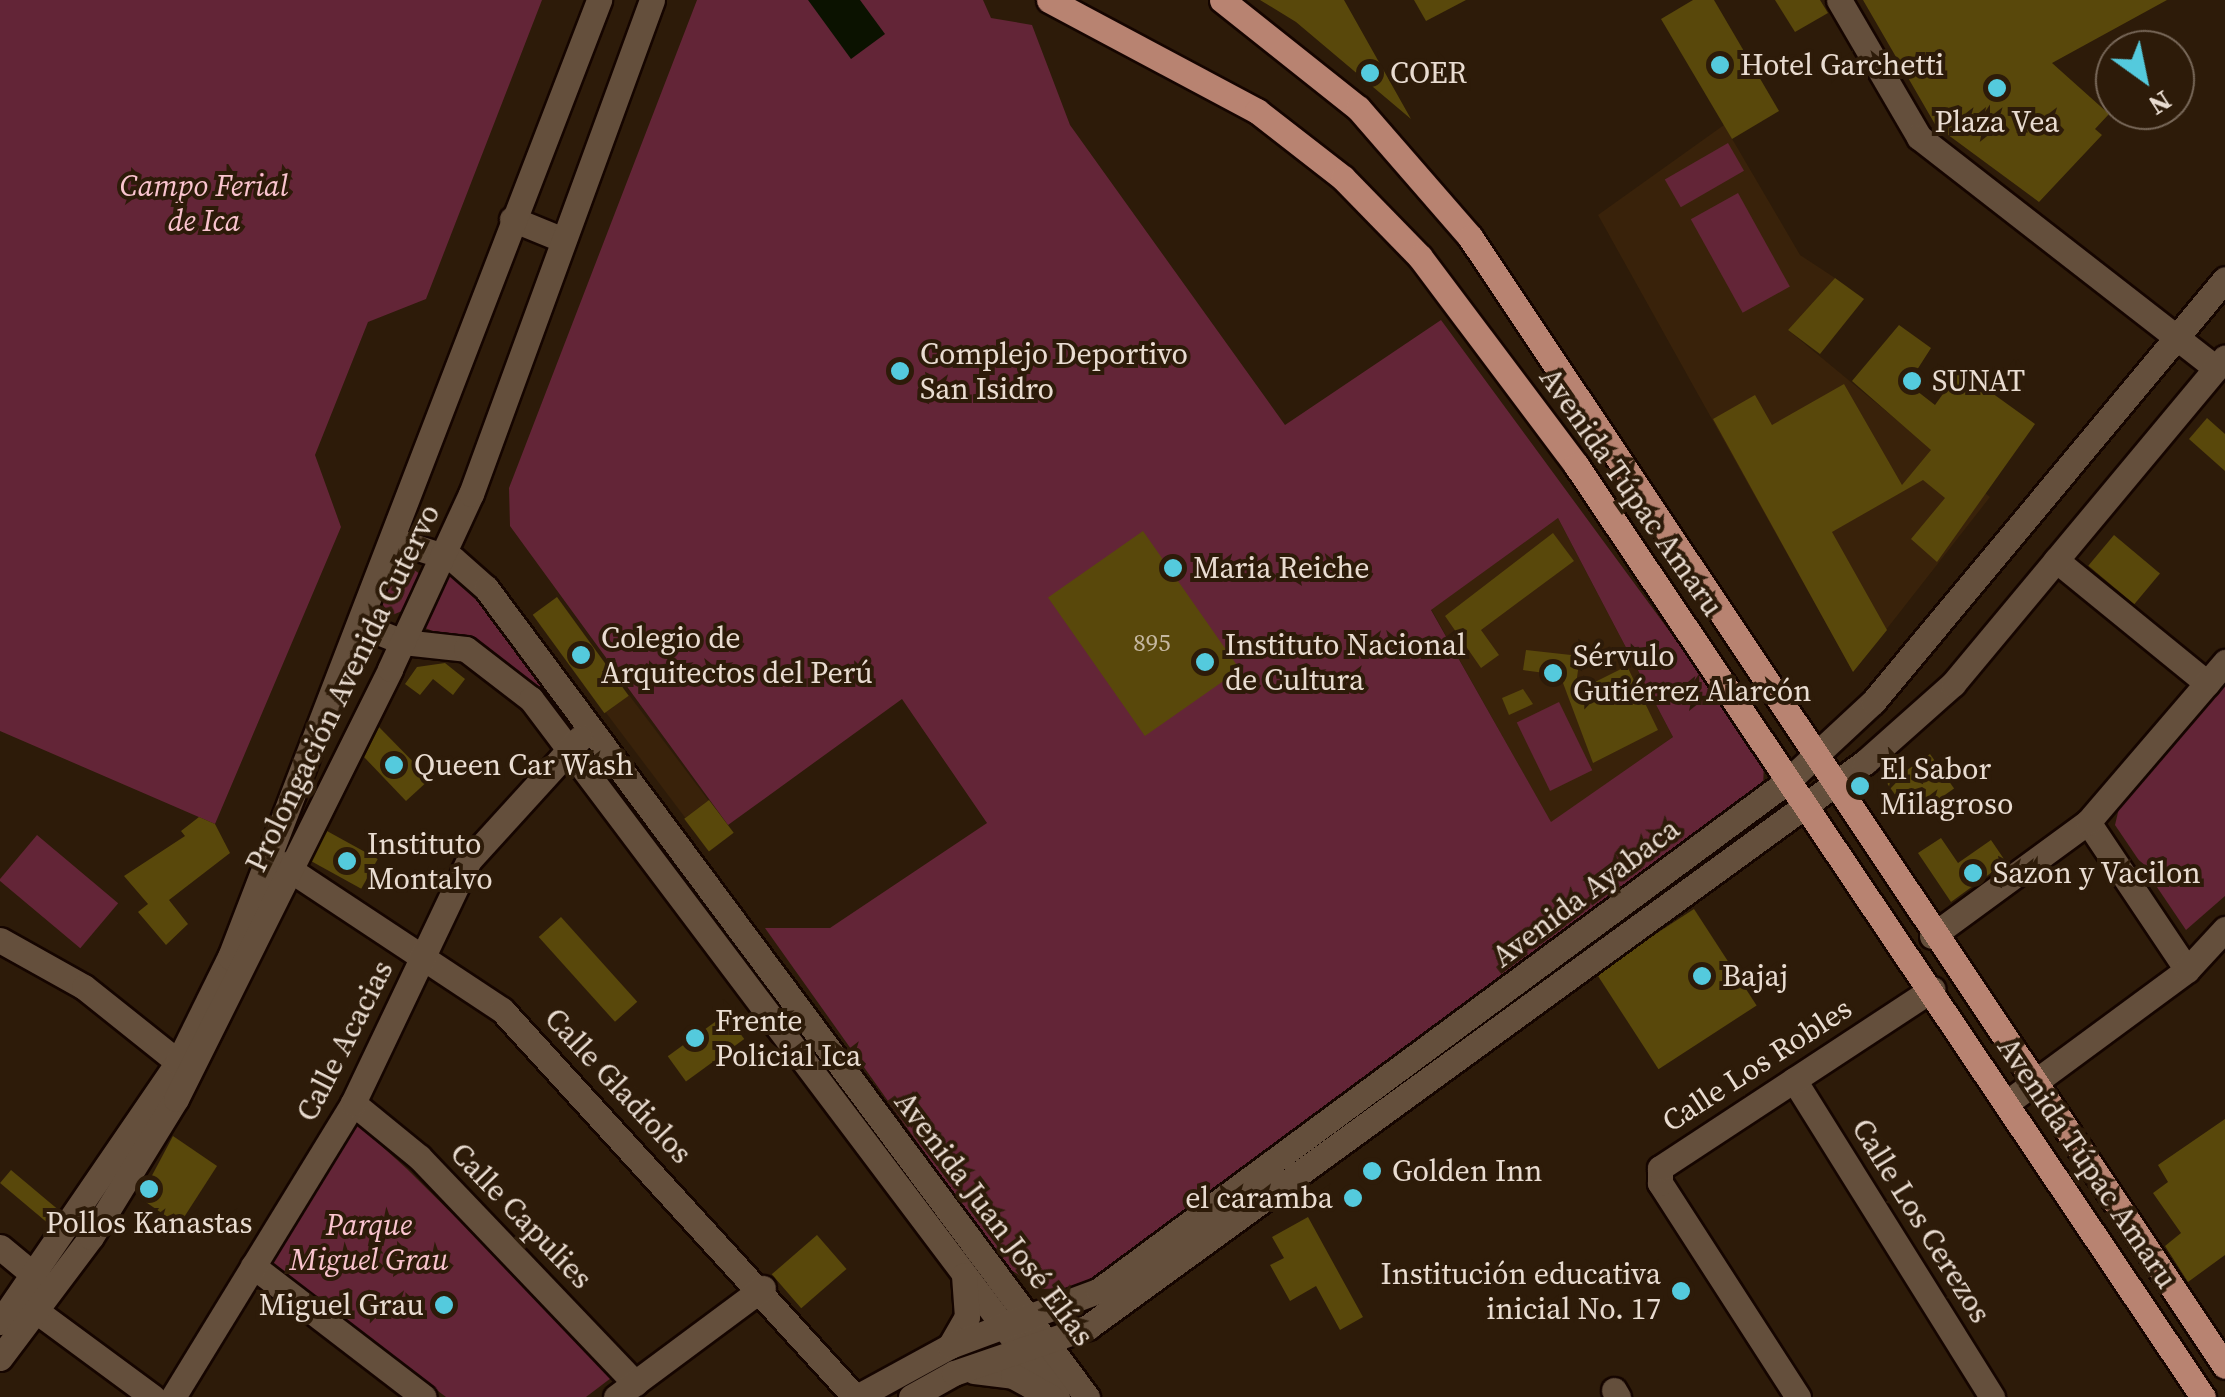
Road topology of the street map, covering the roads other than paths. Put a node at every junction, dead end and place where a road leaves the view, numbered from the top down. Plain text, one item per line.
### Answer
1 (600, 0) edge
2 (652, 0) edge
3 (1222, 0) edge
4 (1839, 0) edge
5 (1062, 3) edge
6 (512, 219) junction
7 (561, 239) junction
8 (2225, 280) edge
9 (2177, 338) junction
10 (2220, 362) edge
11 (1604, 445) junction
12 (1576, 465) junction
13 (393, 540) junction
14 (442, 554) junction
15 (2056, 560) junction
16 (360, 625) junction
17 (403, 642) junction
18 (2225, 662) edge
19 (2208, 682) junction
20 (591, 731) junction
21 (568, 745) junction
22 (1813, 760) junction
23 (1789, 780) junction
24 (1830, 784) junction
25 (1804, 803) junction
26 (2088, 822) junction
27 (266, 855) junction
28 (291, 871) junction
29 (2225, 929) edge
30 (1932, 936) junction
31 (0, 940) edge
32 (426, 954) junction
33 (2187, 970) junction
34 (1932, 989) junction
35 (178, 1062) junction
36 (1794, 1080) junction
37 (2032, 1086) junction
38 (2008, 1102) junction
39 (353, 1103) junction
40 (0, 1247) edge
41 (254, 1266) junction
42 (963, 1270) junction
43 (994, 1272) junction
44 (763, 1288) junction
45 (1098, 1291) junction
46 (36, 1294) junction
47 (1016, 1321) junction
48 (0, 1322) edge
49 (1088, 1327) junction
50 (950, 1346) junction
51 (1034, 1346) junction
52 (0, 1358) edge
53 (2225, 1366) edge
54 (954, 1374) junction
55 (626, 1390) edge
56 (153, 1397) edge
57 (173, 1397) edge
58 (424, 1397) edge
59 (856, 1397) edge
60 (911, 1397) edge
61 (1054, 1397) edge
62 (1087, 1397) edge
63 (1798, 1397) edge
64 (1992, 1397) edge
65 (2203, 1397) edge

1 - 6 street, Prolongación Avenida Cutervo
2 - 7 street, Prolongación Avenida Cutervo
3 - 11 main road, Avenida Túpac Amaru
4 - 9 street
5 - 12 main road, Avenida Túpac Amaru
6 - 7 street
6 - 13 street, Prolongación Avenida Cutervo
7 - 14 street, Prolongación Avenida Cutervo
8 - 9 street, Avenida Ayabaca
9 - 10 street
9 - 22 street, Avenida Ayabaca
10 - 15 street, Avenida Ayabaca
11 - 12 main road
11 - 22 main road, Avenida Túpac Amaru
12 - 23 main road, Avenida Túpac Amaru
13 - 14 street, Avenida Juan José Elías
13 - 16 street, Prolongación Avenida Cutervo
14 - 17 street, Prolongación Avenida Cutervo
14 - 20 street, Avenida Juan José Elías
15 - 19 street
15 - 24 street, Avenida Ayabaca
16 - 17 street, Avenida Juan José Elías
16 - 27 street, Prolongación Avenida Cutervo
17 - 21 street, Avenida Juan José Elías
17 - 28 street, Prolongación Avenida Cutervo
18 - 19 street
19 - 26 street
20 - 21 street, Calle Acacias
20 - 43 street, Avenida Juan José Elías
21 - 32 street, Calle Acacias
21 - 42 street, Avenida Juan José Elías
22 - 23 street, Avenida Ayabaca
22 - 24 main road, Avenida Túpac Amaru
23 - 25 main road, Avenida Túpac Amaru
23 - 45 street, Avenida Ayabaca
24 - 25 street, Avenida Ayabaca
24 - 30 main road, Avenida Túpac Amaru
25 - 34 main road, Avenida Túpac Amaru
25 - 49 street, Avenida Ayabaca
26 - 30 street
26 - 33 street
27 - 28 street, Calle Gladiolos
27 - 35 street, Prolongación Avenida Cutervo
28 - 32 street, Calle Gladiolos
28 - 46 street, Prolongación Avenida Cutervo
29 - 33 street
30 - 37 main road, Avenida Túpac Amaru
31 - 35 street
32 - 39 street, Calle Acacias
32 - 44 street, Calle Gladiolos
33 - 37 street
34 - 36 street, Calle Los Robles
34 - 38 main road, Avenida Túpac Amaru
35 - 46 street, Prolongación Avenida Cutervo
36 - 63 street, Calle Los Robles
36 - 64 street, Calle Los Cerezos
37 - 38 street
37 - 53 main road, Avenida Túpac Amaru
38 - 65 main road, Avenida Túpac Amaru
39 - 41 street, Calle Acacias
39 - 55 street, Calle Capulies
40 - 46 street
41 - 57 street, Calle Acacias
41 - 58 street
42 - 47 street, Avenida Juan José Elías
42 - 50 street
43 - 45 street
43 - 47 street, Avenida Juan José Elías
44 - 55 street
44 - 59 street, Calle Gladiolos
45 - 47 street, Avenida Ayabaca
46 - 48 street, Prolongación Avenida Cutervo
46 - 52 street, Prolongación Avenida Cutervo
46 - 56 street
47 - 50 street, Avenida Ayabaca
47 - 51 street, Avenida Juan José Elías
49 - 51 street, Avenida Ayabaca
49 - 62 street
50 - 59 street, Avenida Ayabaca
51 - 54 street, Avenida Ayabaca
51 - 61 street, Avenida Juan José Elías
51 - 62 street, Avenida Juan José Elías
54 - 60 street, Avenida Ayabaca
54 - 61 street

